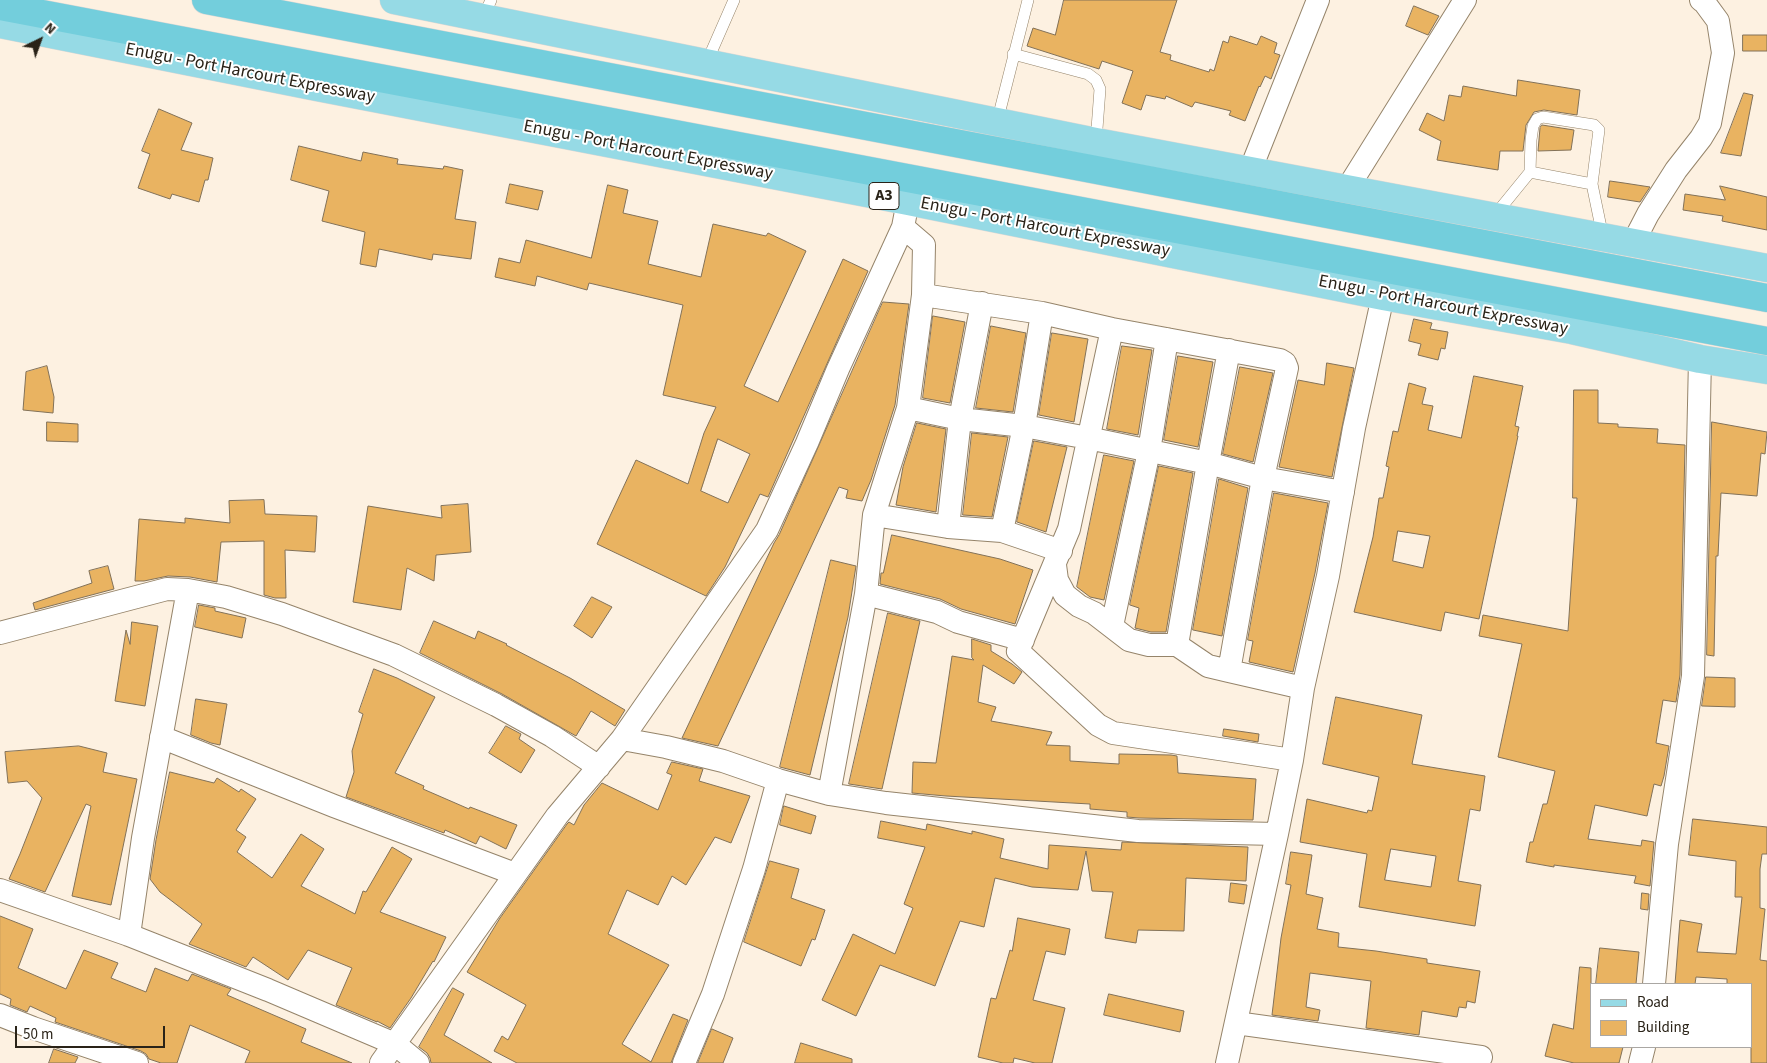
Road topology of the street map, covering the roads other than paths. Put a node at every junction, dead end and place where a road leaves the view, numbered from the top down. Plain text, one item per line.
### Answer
1 (206, 0) edge
2 (394, 0) edge
3 (734, 0) edge
4 (1028, 0) edge
5 (1318, 0) edge
6 (1465, 0) edge
7 (1701, 0) edge
8 (0, 6) edge
9 (487, 9) edge
10 (0, 24) edge
11 (1013, 54) junction
12 (706, 64) junction
13 (996, 122) junction
14 (1096, 142) junction
15 (1250, 171) junction
16 (1530, 172) junction
17 (1592, 184) junction
18 (1347, 189) junction
19 (905, 214) junction
20 (1494, 217) junction
21 (1603, 237) junction
22 (1633, 243) junction
23 (1767, 268) edge
24 (922, 294) junction
25 (1383, 296) junction
26 (1767, 298) edge
27 (982, 303) junction
28 (1042, 313) junction
29 (1112, 329) junction
30 (1167, 338) junction
31 (1767, 341) edge
32 (1229, 350) junction
33 (1700, 359) junction
34 (1767, 370) edge
35 (908, 408) junction
36 (960, 419) junction
37 (1024, 426) junction
38 (1088, 438) junction
39 (1149, 450) junction
40 (1208, 463) junction
41 (1263, 478) junction
42 (1343, 492) junction
43 (874, 515) junction
44 (948, 527) junction
45 (1002, 531) junction
46 (1058, 558) junction
47 (188, 590) junction
48 (866, 594) junction
49 (1112, 626) junction
50 (0, 633) edge
51 (1022, 640) junction
52 (1177, 645) junction
53 (1229, 671) junction
54 (1303, 688) junction
55 (161, 737) junction
56 (622, 739) junction
57 (1292, 760) junction
58 (599, 767) junction
59 (778, 780) junction
60 (829, 794) junction
61 (1277, 834) junction
62 (515, 874) junction
63 (0, 890) edge
64 (129, 936) junction
65 (1654, 983) edge
66 (0, 1015) edge
67 (1236, 1023) junction
68 (395, 1044) junction
69 (1644, 1048) edge
70 (1480, 1057) dead end
71 (137, 1063) edge
72 (381, 1063) edge
73 (418, 1063) edge
74 (684, 1063) edge
75 (1227, 1063) edge
76 (1640, 1063) edge

1 - 26 highway
2 - 9 main road
3 - 12 lane
4 - 11 lane
5 - 15 street
6 - 18 street
7 - 22 street
8 - 31 highway, Enugu - Port Harcourt Expressway / A3
9 - 12 main road
10 - 19 main road, Enugu - Port Harcourt Expressway / A3
11 - 13 lane
11 - 14 lane
12 - 13 main road
13 - 14 main road
14 - 15 main road
15 - 18 main road
16 - 17 lane
16 - 17 lane
16 - 20 lane
17 - 21 lane
18 - 20 main road
19 - 24 street
19 - 25 main road, Enugu - Port Harcourt Expressway / A3
19 - 56 street
20 - 21 main road
21 - 22 main road
22 - 23 main road
24 - 27 street
24 - 35 street
25 - 33 main road, Enugu - Port Harcourt Expressway / A3
25 - 42 street
27 - 28 street
27 - 36 street
28 - 29 street
28 - 37 street
29 - 30 street
29 - 38 street
30 - 32 street
30 - 39 street
32 - 40 street
32 - 41 street
33 - 34 main road, Enugu - Port Harcourt Expressway / A3
33 - 65 street
35 - 36 street
35 - 43 street
36 - 37 street
36 - 44 street
37 - 38 street
37 - 45 street
38 - 39 street
38 - 46 street
39 - 40 street
39 - 49 street
40 - 41 street
40 - 52 street
41 - 42 street
41 - 53 street
42 - 54 street
43 - 44 street
43 - 48 street
44 - 45 street
45 - 46 street
46 - 49 street
46 - 51 street
47 - 50 street
47 - 55 street
47 - 58 street
48 - 51 street
48 - 60 street
49 - 52 street
51 - 57 street
52 - 53 street
53 - 54 street
54 - 57 street
55 - 62 street
55 - 64 street
56 - 58 street
56 - 59 street
57 - 61 street
58 - 62 street
59 - 60 street
59 - 74 street
60 - 61 street
61 - 67 street
62 - 68 street
63 - 64 street
64 - 68 street
66 - 71 street
67 - 70 street
67 - 75 street
68 - 72 street
68 - 73 street
69 - 76 street

